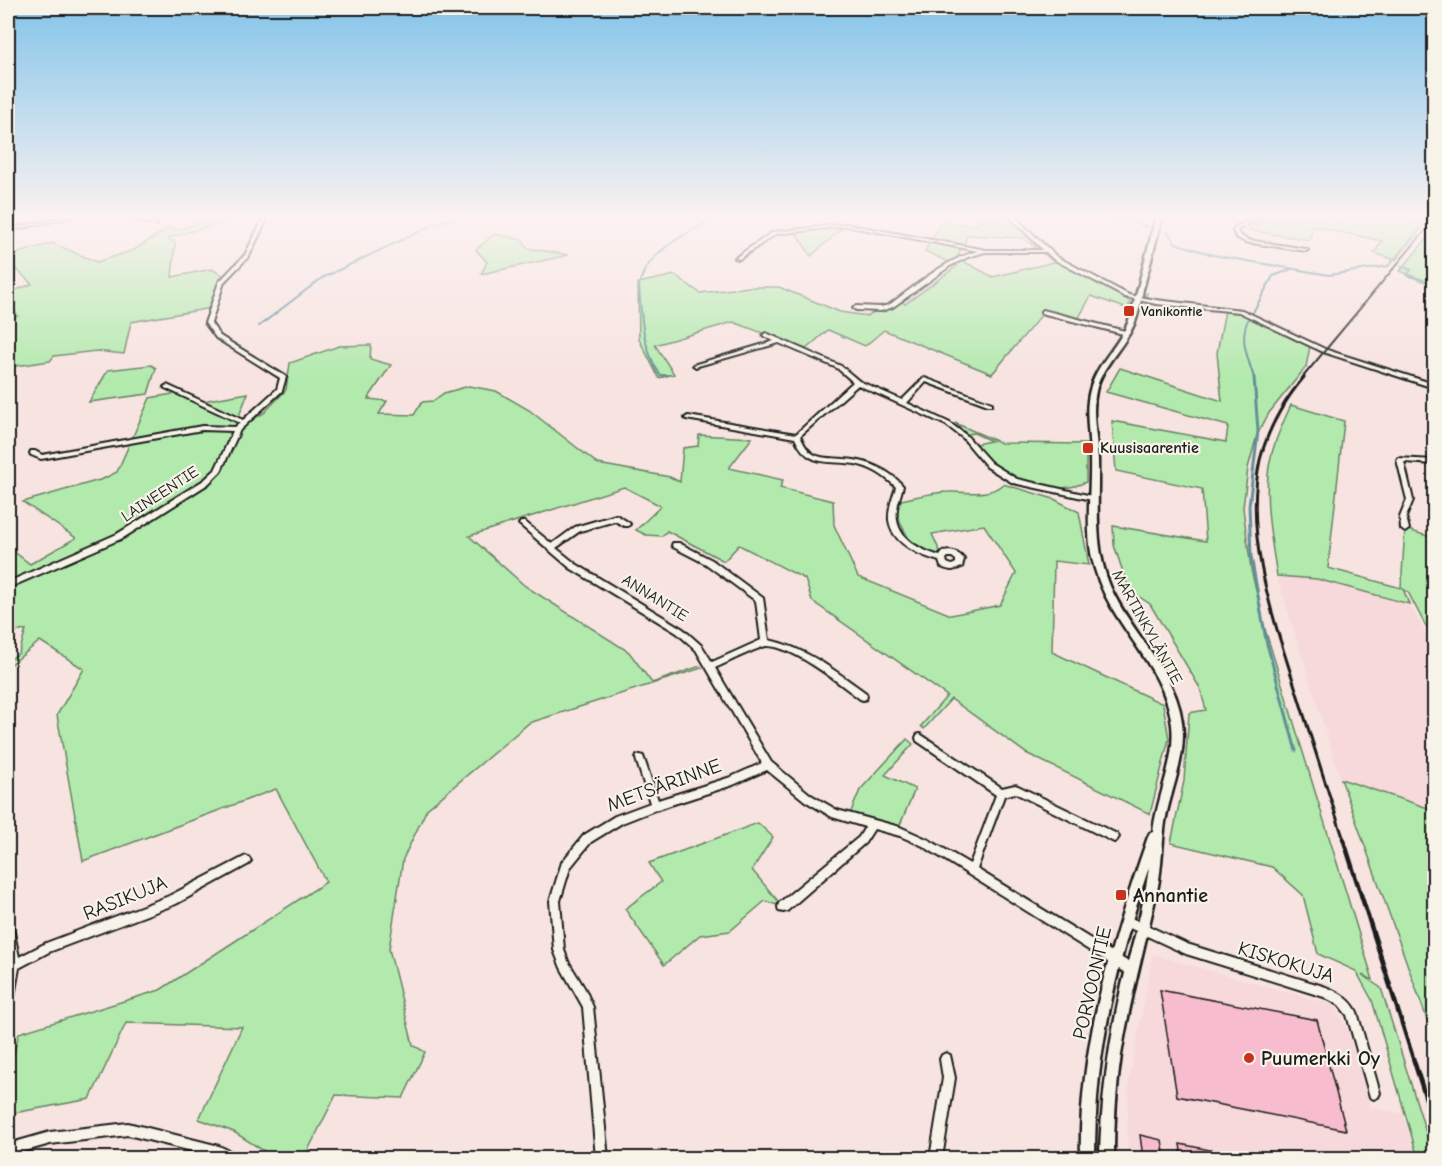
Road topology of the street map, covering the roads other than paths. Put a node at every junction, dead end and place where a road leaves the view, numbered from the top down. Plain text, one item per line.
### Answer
1 (232, 271) edge
2 (939, 271) edge
3 (1080, 271) edge
4 (1145, 271) edge
5 (1138, 299) junction
6 (856, 308) dead end
7 (1043, 312) dead end
8 (1127, 333) junction
9 (766, 335) dead end
10 (779, 341) junction
11 (696, 365) dead end
12 (857, 382) junction
13 (1434, 386) edge
14 (167, 387) dead end
15 (903, 403) junction
16 (990, 404) dead end
17 (688, 418) dead end
18 (243, 422) junction
19 (237, 429) junction
20 (797, 436) junction
21 (33, 453) dead end
22 (1434, 462) edge
23 (1092, 498) junction
24 (523, 524) dead end
25 (626, 524) dead end
26 (1405, 529) dead end
27 (676, 545) dead end
28 (551, 548) junction
29 (942, 559) dead end
30 (8, 585) edge
31 (765, 642) junction
32 (711, 666) junction
33 (863, 696) dead end
34 (920, 738) dead end
35 (1177, 743) joint
36 (639, 759) dead end
37 (768, 765) junction
38 (1001, 793) junction
39 (655, 804) junction
40 (1160, 821) junction
41 (872, 825) junction
42 (1114, 837) dead end
43 (246, 861) dead end
44 (972, 871) junction
45 (783, 907) dead end
46 (1126, 921) junction
47 (8, 928) edge
48 (1141, 929) junction
49 (1115, 962) junction
50 (11, 965) edge
51 (1131, 970) junction
52 (8, 1002) edge
53 (946, 1059) dead end
54 (1374, 1093) dead end
55 (8, 1150) edge
56 (232, 1158) edge
57 (602, 1158) edge
58 (936, 1158) edge
59 (1088, 1158) edge
60 (1107, 1158) edge

1 - 18 street, LAINEENTIE
2 - 6 street
3 - 5 street
4 - 5 street, MARTINKYLÄNTIE
5 - 8 street, MARTINKYLÄNTIE
5 - 13 street
7 - 8 street
8 - 23 street, MARTINKYLÄNTIE
9 - 10 street
10 - 11 street
10 - 12 street
12 - 15 street
12 - 20 street
14 - 18 street
15 - 16 street
15 - 23 street
17 - 20 street
18 - 19 street, LAINEENTIE
19 - 21 street
19 - 30 street, LAINEENTIE
20 - 29 street
22 - 26 street
23 - 35 street, MARTINKYLÄNTIE
24 - 28 street, ANNANTIE
25 - 28 street
27 - 31 street
28 - 32 street, ANNANTIE
31 - 32 street
31 - 33 street
32 - 37 street, ANNANTIE
34 - 38 street
35 - 40 street, PORVOONTIE
36 - 39 street
37 - 39 street, METSÄRINNE
37 - 41 street, ANNANTIE
38 - 42 street
38 - 44 street
39 - 57 street, METSÄRINNE
40 - 46 street, PORVOONTIE
40 - 48 street, PORVOONTIE
41 - 44 street, ANNANTIE
41 - 45 street
43 - 50 street, RASIKUJA
44 - 49 street, ANNANTIE
46 - 48 street, KISKOKUJA
46 - 49 street, PORVOONTIE
47 - 50 street
48 - 51 street, PORVOONTIE
48 - 54 street, KISKOKUJA
49 - 51 street, ANNANTIE
49 - 59 street, PORVOONTIE
50 - 52 street
51 - 60 street, PORVOONTIE
53 - 58 street
55 - 56 street

